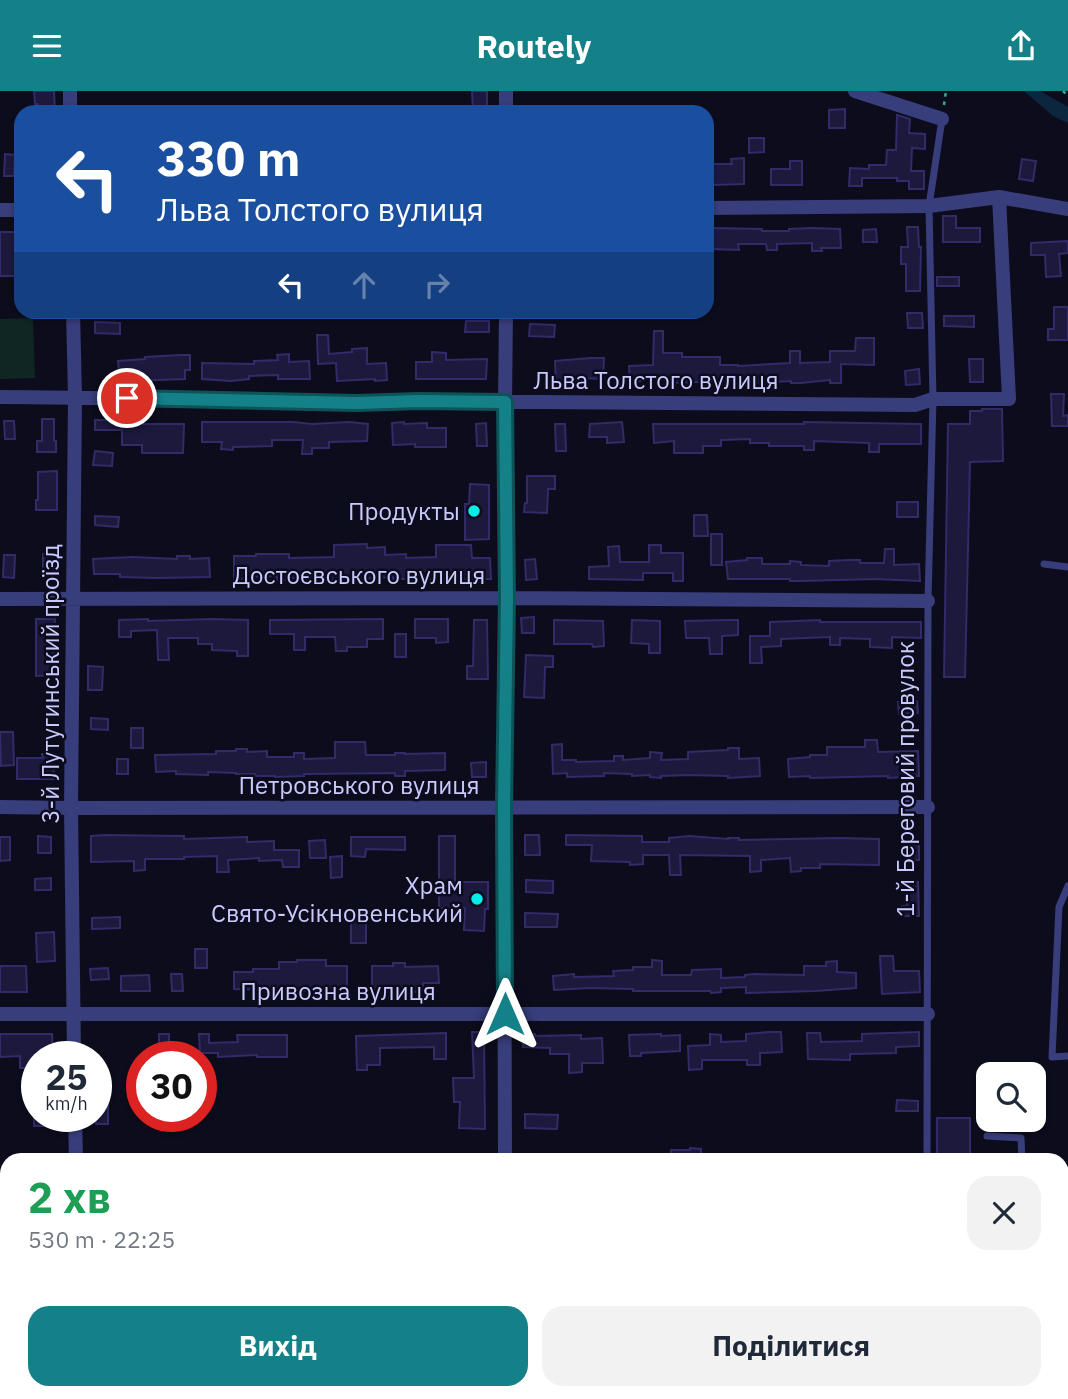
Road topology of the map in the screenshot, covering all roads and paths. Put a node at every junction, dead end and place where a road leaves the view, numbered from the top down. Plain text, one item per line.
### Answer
1 (855, 91) edge
2 (1063, 91) edge
3 (1068, 96) edge
4 (942, 119) joint
5 (999, 197) junction
6 (929, 206) junction
7 (714, 208) edge
8 (1068, 209) edge
9 (74, 319) edge
10 (506, 319) edge
11 (0, 397) edge
12 (75, 397) junction
13 (933, 399) junction
14 (505, 402) junction
15 (1044, 564) dead end
16 (1068, 567) edge
17 (73, 598) junction
18 (507, 598) junction
19 (0, 599) edge
20 (928, 601) junction
21 (0, 807) edge
22 (504, 807) junction
23 (928, 807) junction
24 (71, 808) junction
25 (1068, 886) edge
26 (0, 1014) edge
27 (73, 1014) junction
28 (505, 1014) junction
29 (929, 1014) junction
30 (74, 1041) edge
31 (1068, 1056) edge
32 (75, 1132) edge
33 (987, 1136) dead end
34 (76, 1153) edge
35 (505, 1153) edge
36 (927, 1153) edge
37 (1021, 1153) edge

1 - 4 street
2 - 3 path
4 - 6 lane, 1-й Береговий провулок
5 - 6 street
5 - 8 street
5 - 13 street
6 - 7 street
6 - 13 lane, 1-й Береговий провулок
9 - 12 street, 3-й Лутугинський проїзд
10 - 14 street
11 - 12 street, Льва Толстого вулиця
12 - 14 street, Льва Толстого вулиця
12 - 17 street, 3-й Лутугинський проїзд
13 - 14 street, Льва Толстого вулиця
13 - 20 lane, 1-й Береговий провулок
14 - 18 street
15 - 16 lane
17 - 18 street, Достоєвського вулиця
17 - 19 street, Достоєвського вулиця
17 - 24 street, 3-й Лутугинський проїзд
18 - 20 street, Достоєвського вулиця
18 - 22 street
20 - 23 lane, 1-й Береговий провулок
21 - 24 street, Петровського вулиця
22 - 23 street, Петровського вулиця
22 - 24 street, Петровського вулиця
22 - 28 street
23 - 29 lane, 1-й Береговий провулок
24 - 27 street, 3-й Лутугинський проїзд
25 - 31 lane
26 - 27 street, Привозна вулиця
27 - 28 street, Привозна вулиця
27 - 30 street, 3-й Лутугинський проїзд
28 - 29 street, Привозна вулиця
28 - 35 street
29 - 36 lane, 1-й Береговий провулок
32 - 34 street
33 - 37 lane

